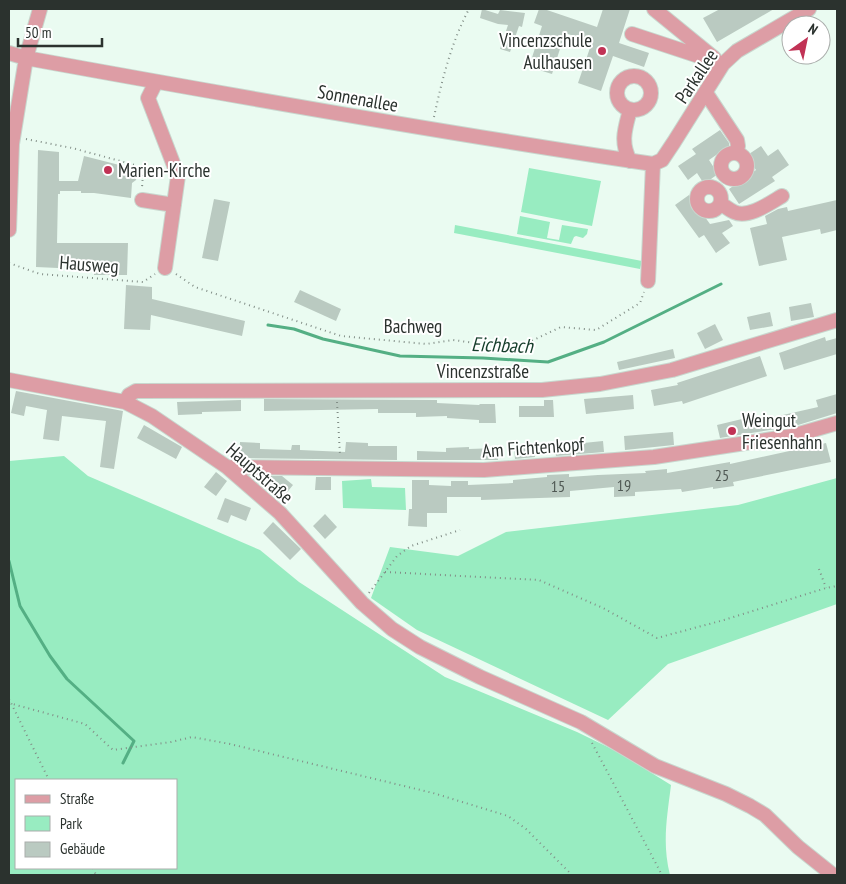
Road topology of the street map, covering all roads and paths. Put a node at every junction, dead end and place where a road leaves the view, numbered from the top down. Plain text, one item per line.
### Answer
1 (40, 9) edge
2 (469, 9) edge
3 (654, 9) edge
4 (809, 9) edge
5 (632, 34) dead end
6 (9, 53) edge
7 (26, 58) junction
8 (723, 64) junction
9 (156, 82) junction
10 (706, 93) junction
11 (630, 110) dead end
12 (431, 129) junction
13 (14, 136) junction
14 (630, 161) junction
15 (652, 164) junction
16 (782, 196) dead end
17 (142, 200) joint
18 (174, 206) junction
19 (9, 230) edge
20 (9, 263) edge
21 (165, 268) junction
22 (648, 281) joint
23 (837, 320) edge
24 (9, 382) edge
25 (336, 390) junction
26 (125, 402) junction
27 (837, 423) edge
28 (227, 467) junction
29 (341, 468) junction
30 (460, 530) dead end
31 (819, 568) dead end
32 (385, 572) junction
33 (837, 586) edge
34 (826, 588) junction
35 (362, 602) junction
36 (9, 699) edge
37 (10, 703) edge
38 (581, 722) junction
39 (48, 779) edge
40 (572, 875) edge
41 (662, 875) edge
42 (833, 875) edge

1 - 7 street
2 - 12 path
3 - 8 street
4 - 8 street, Parkallee
5 - 8 street
6 - 7 street, Sonnenallee
7 - 9 street, Sonnenallee
7 - 13 street
8 - 10 street, Parkallee
9 - 12 street, Sonnenallee
9 - 18 street
10 - 15 street, Parkallee
10 - 16 street
11 - 14 street
12 - 14 street, Sonnenallee
13 - 17 path
13 - 19 street
14 - 15 street, Sonnenallee
15 - 22 street
17 - 18 street
18 - 21 street
20 - 21 path, Hausweg
21 - 22 path, Bachweg
23 - 25 street, Vincenzstraße
24 - 26 street, Hauptstraße
25 - 26 street, Vincenzstraße
25 - 29 path
26 - 28 street, Hauptstraße
27 - 29 street, Am Fichtenkopf
28 - 29 street, Am Fichtenkopf
28 - 35 street, Hauptstraße
30 - 32 path
31 - 34 path
32 - 34 path
32 - 35 path
33 - 34 path
35 - 38 street, Hauptstraße
36 - 37 path
37 - 39 path
37 - 40 path
38 - 41 path
38 - 42 street, Hauptstraße

